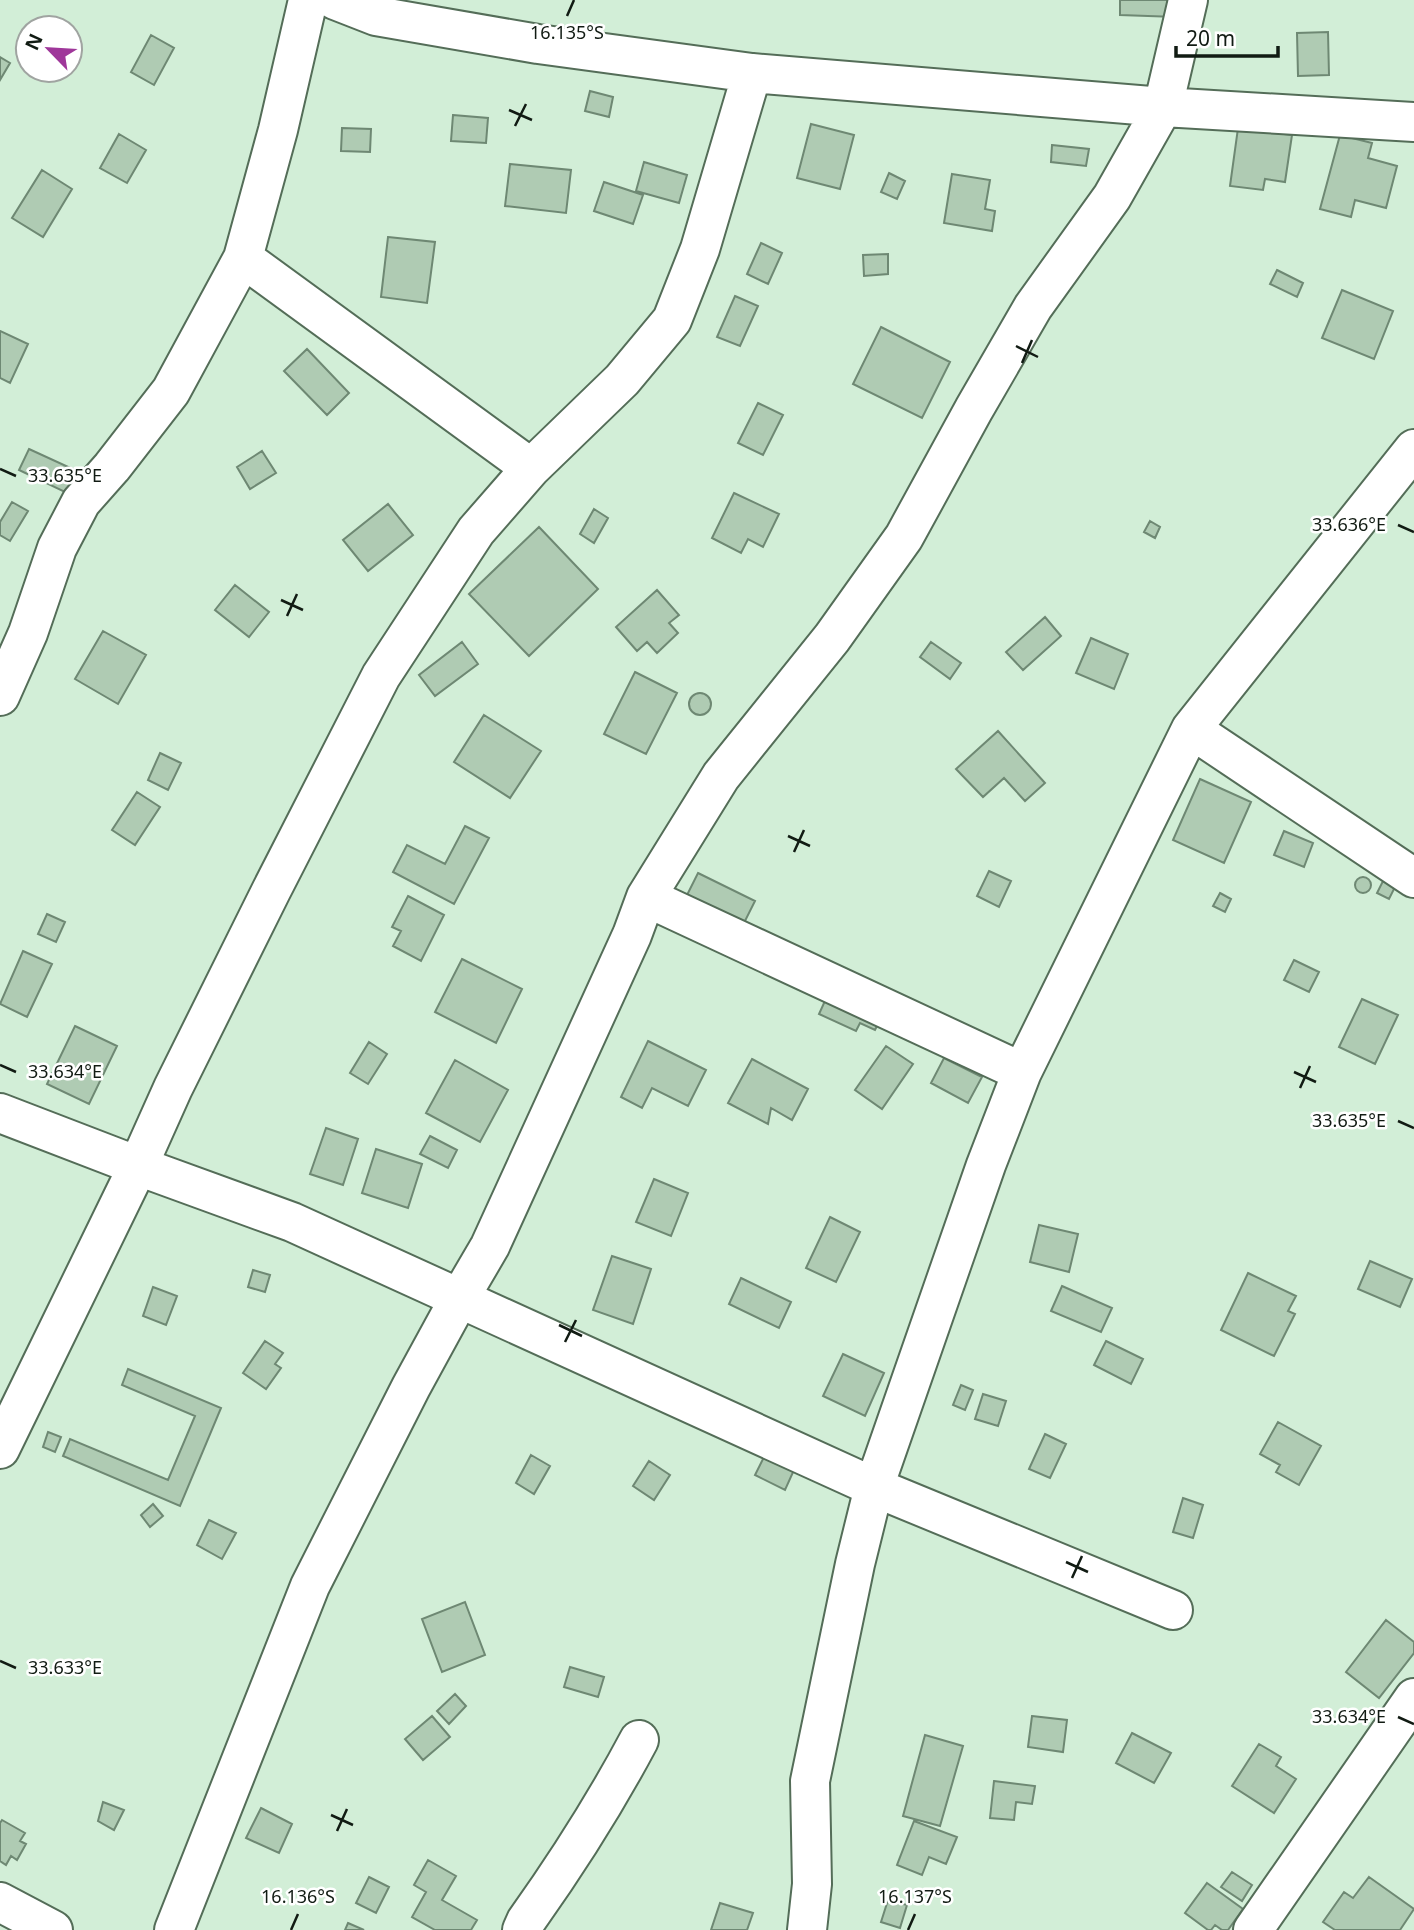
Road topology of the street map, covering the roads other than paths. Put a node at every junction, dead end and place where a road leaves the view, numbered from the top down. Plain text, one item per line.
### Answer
1 (308, 0) edge
2 (335, 0) edge
3 (1188, 0) edge
4 (752, 73) junction
5 (1163, 107) junction
6 (1414, 122) edge
7 (243, 258) junction
8 (1414, 449) edge
9 (531, 468) junction
10 (0, 696) edge
11 (1191, 729) junction
12 (1414, 878) edge
13 (646, 897) junction
14 (1022, 1072) junction
15 (0, 1113) edge
16 (138, 1166) junction
17 (459, 1299) junction
18 (0, 1449) edge
19 (874, 1487) junction
20 (1173, 1611) dead end
21 (1414, 1698) edge
22 (639, 1740) dead end
23 (0, 1902) edge
24 (52, 1930) edge
25 (174, 1930) edge
26 (522, 1930) edge
27 (807, 1930) edge
28 (1253, 1930) edge

1 - 7 street
2 - 4 street
3 - 5 street
4 - 5 street
4 - 9 street
5 - 6 street
5 - 13 street
7 - 9 street
7 - 10 street
8 - 11 street
9 - 16 street
11 - 12 street
11 - 14 street
13 - 14 street
13 - 17 street
14 - 19 street
15 - 16 street
16 - 17 street
16 - 18 street
17 - 19 street
17 - 25 street
19 - 20 street
19 - 27 street
21 - 28 street
22 - 26 street
23 - 24 street

